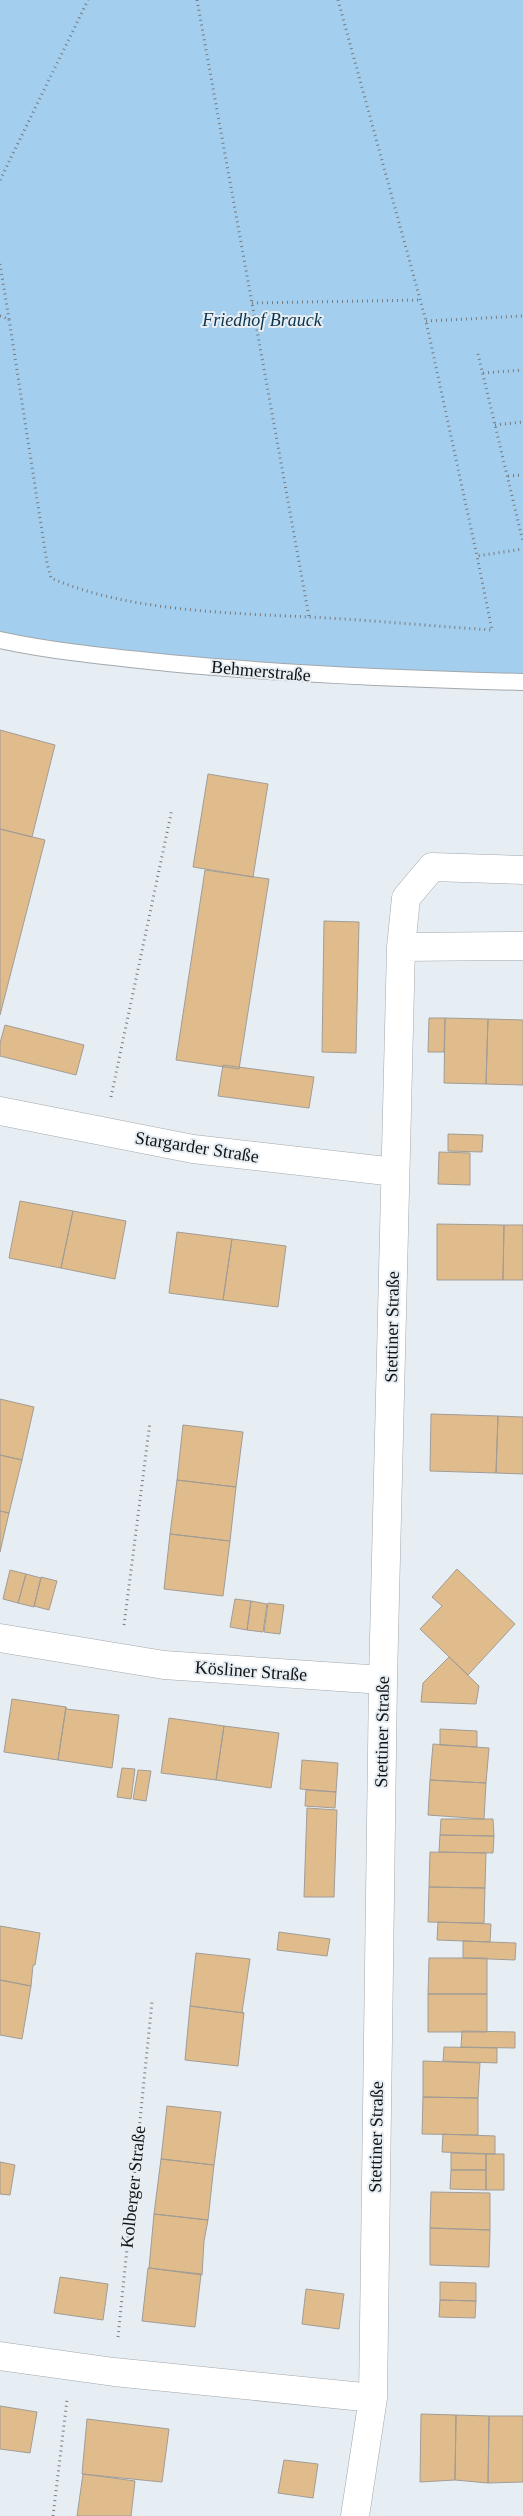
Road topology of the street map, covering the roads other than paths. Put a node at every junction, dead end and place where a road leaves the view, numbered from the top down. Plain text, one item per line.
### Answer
1 (0, 640) edge
2 (523, 682) edge
3 (523, 870) edge
4 (523, 946) edge
5 (401, 947) junction
6 (0, 1111) edge
7 (396, 1172) junction
8 (0, 1638) edge
9 (382, 1680) junction
10 (0, 2356) edge
11 (373, 2398) junction
12 (354, 2516) edge

1 - 2 lane, Behmerstraße
3 - 5 street, Stettiner Straße
4 - 5 street
5 - 7 street, Stettiner Straße
6 - 7 street, Stargarder Straße
7 - 9 street, Stettiner Straße
8 - 9 street, Kösliner Straße
9 - 11 street, Stettiner Straße
10 - 11 street
11 - 12 street, Stettiner Straße

